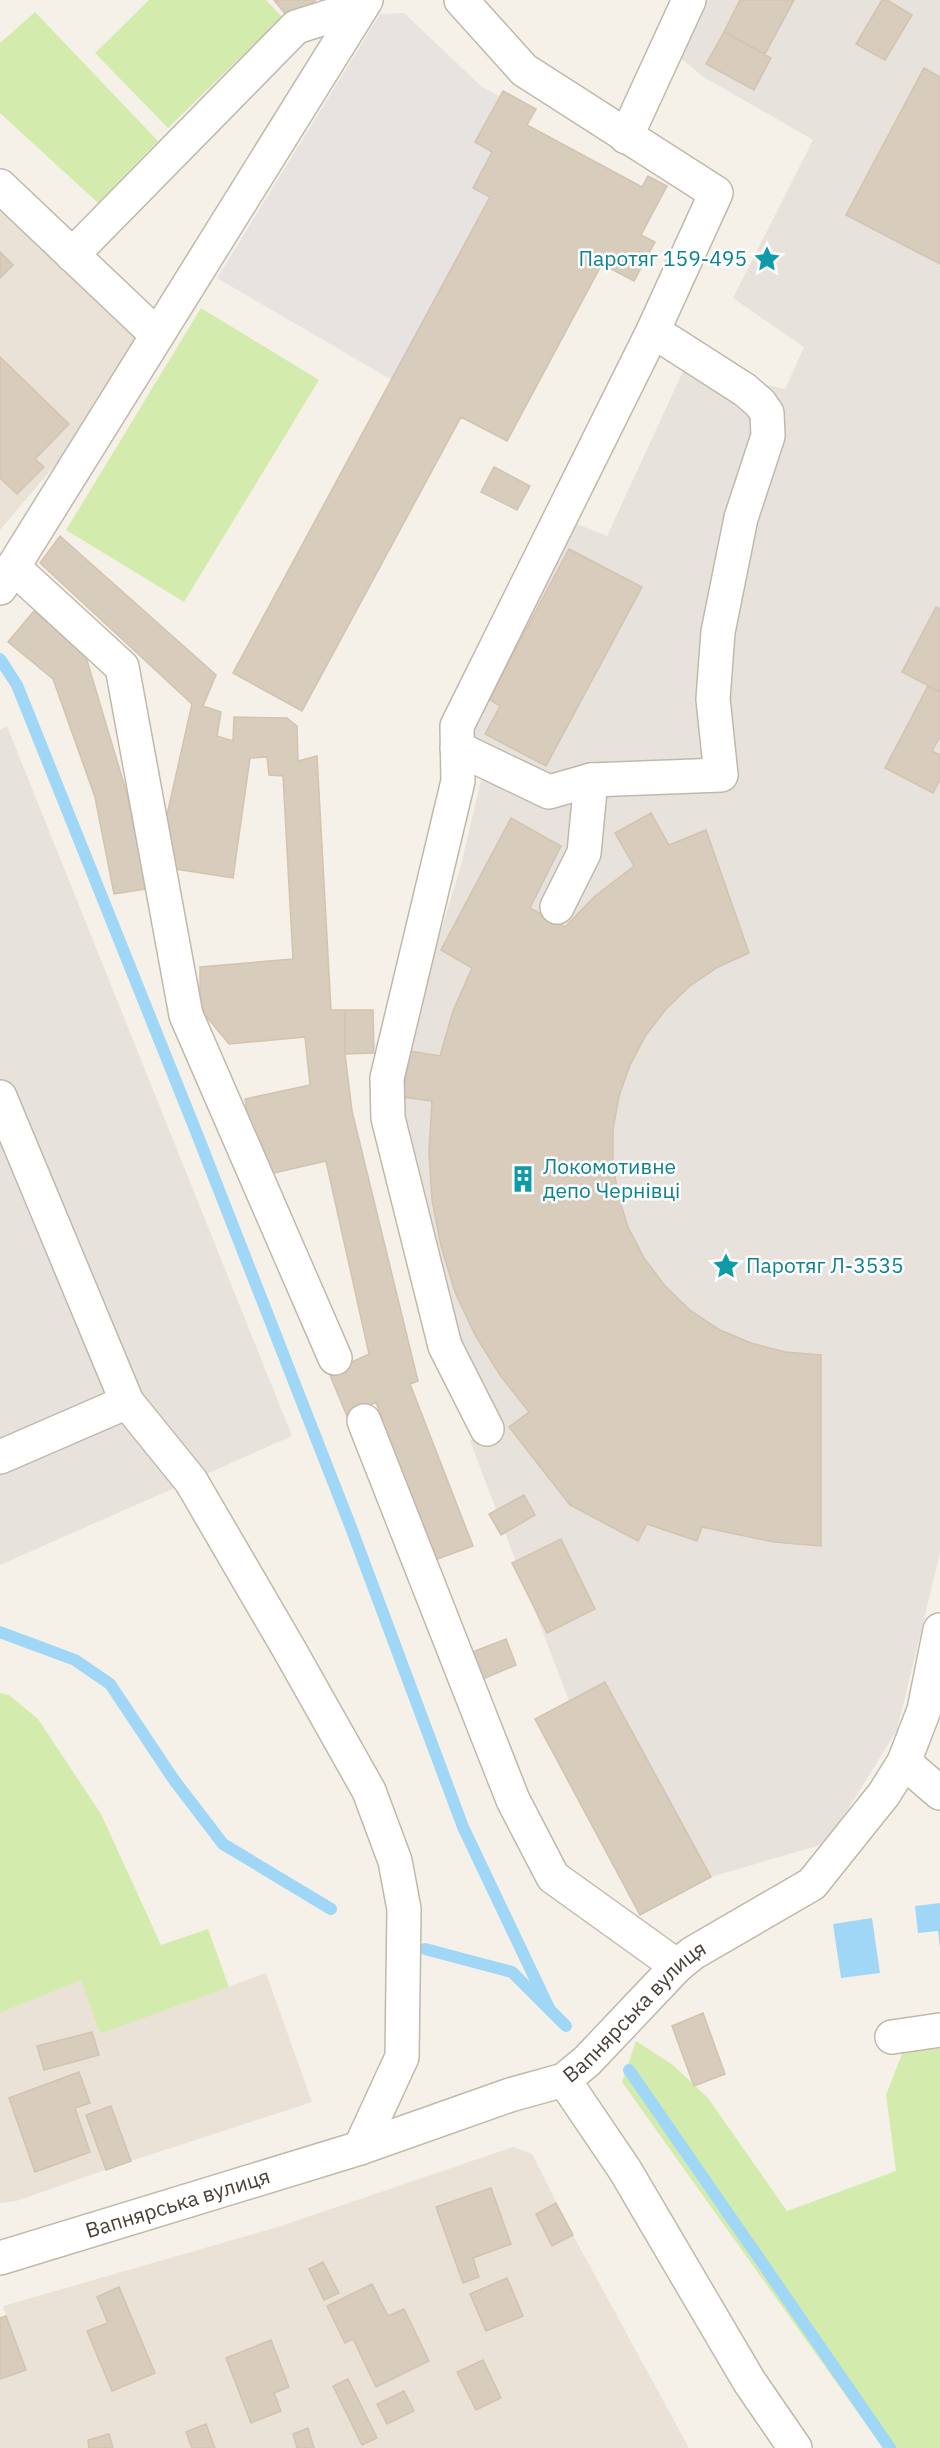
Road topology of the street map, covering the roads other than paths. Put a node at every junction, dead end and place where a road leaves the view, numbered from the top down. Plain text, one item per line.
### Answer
1 (461, 0) edge
2 (689, 0) edge
3 (364, 3) edge
4 (626, 136) junction
5 (0, 186) edge
6 (72, 255) junction
7 (653, 331) junction
8 (157, 335) junction
9 (7, 577) edge
10 (458, 748) junction
11 (591, 780) junction
12 (557, 907) dead end
13 (0, 1097) edge
14 (334, 1358) dead end
15 (127, 1402) junction
16 (364, 1421) dead end
17 (487, 1429) dead end
18 (0, 1457) edge
19 (940, 1629) edge
20 (920, 1741) edge
21 (940, 1793) edge
22 (676, 1966) junction
23 (940, 2030) edge
24 (892, 2037) dead end
25 (564, 2080) junction
26 (360, 2148) junction
27 (0, 2258) edge
28 (795, 2448) edge

1 - 4 street
2 - 4 street
3 - 6 street
3 - 8 street
4 - 7 street
5 - 6 street
6 - 8 street
7 - 10 street
7 - 11 street
8 - 9 street
9 - 14 street
10 - 11 street
10 - 17 street
11 - 12 street
13 - 15 street
15 - 18 street
15 - 26 street
16 - 22 street
19 - 20 street, Вапнярська вулиця
20 - 21 street
20 - 22 street, Вапнярська вулиця
22 - 25 street, Вапнярська вулиця
23 - 24 street
25 - 26 street, Вапнярська вулиця
25 - 28 street
26 - 27 street, Вапнярська вулиця

